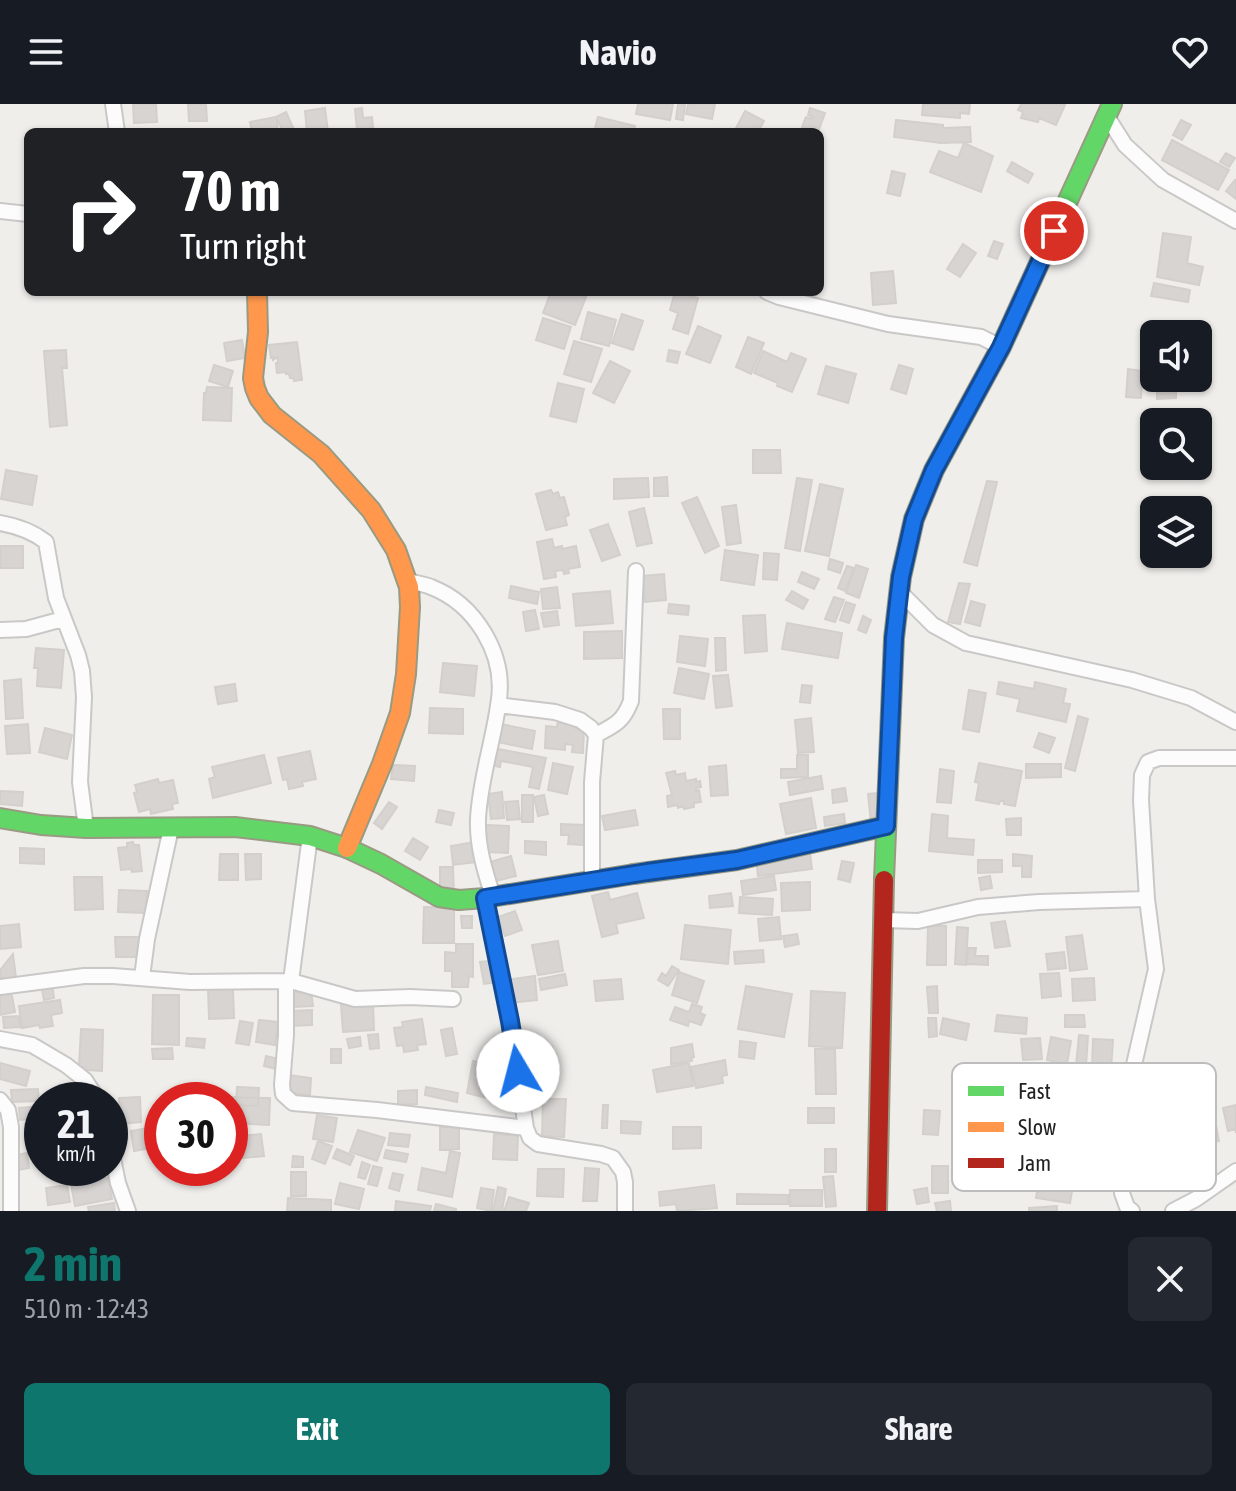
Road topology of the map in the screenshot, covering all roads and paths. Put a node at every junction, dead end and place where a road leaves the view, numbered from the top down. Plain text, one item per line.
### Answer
1 (113, 104) edge
2 (1109, 110) edge
3 (116, 128) edge
4 (0, 211) edge
5 (24, 214) edge
6 (1236, 221) edge
7 (257, 296) edge
8 (779, 296) edge
9 (1001, 347) junction
10 (0, 523) edge
11 (636, 571) dead end
12 (408, 581) junction
13 (899, 591) junction
14 (63, 619) junction
15 (0, 630) edge
16 (498, 705) junction
17 (1236, 722) edge
18 (596, 735) junction
19 (1236, 758) edge
20 (0, 818) edge
21 (886, 826) junction
22 (86, 828) junction
23 (171, 828) junction
24 (310, 836) junction
25 (347, 848) junction
26 (592, 881) junction
27 (489, 897) junction
28 (1147, 899) junction
29 (883, 920) junction
30 (142, 977) junction
31 (288, 981) junction
32 (0, 987) edge
33 (453, 999) dead end
34 (0, 1039) edge
35 (1134, 1063) edge
36 (86, 1082) edge
37 (0, 1100) edge
38 (526, 1128) junction
39 (1236, 1171) edge
40 (1216, 1185) edge
41 (119, 1186) edge
42 (1122, 1191) edge
43 (1207, 1191) edge
44 (11, 1211) edge
45 (128, 1211) edge
46 (625, 1211) edge
47 (877, 1211) edge
48 (1132, 1211) edge
49 (1173, 1211) edge

1 - 3 street
2 - 6 street
2 - 9 street
4 - 5 street
7 - 12 street
8 - 9 street
9 - 13 street
10 - 14 street
11 - 18 street
12 - 16 street
12 - 25 street
13 - 17 street
13 - 21 street
14 - 15 street
14 - 22 street
16 - 18 street
16 - 27 street
18 - 26 street
19 - 28 street
20 - 22 street
21 - 26 street
21 - 29 street
22 - 23 street
23 - 24 street
23 - 30 street
24 - 25 street
24 - 31 street
25 - 27 street
26 - 27 street
27 - 38 street
28 - 29 street
28 - 35 street
29 - 47 street
30 - 31 street
30 - 32 street
31 - 33 street
31 - 38 street
34 - 36 street
37 - 44 street
38 - 46 street
39 - 40 street
41 - 45 street
42 - 48 street
43 - 49 street

